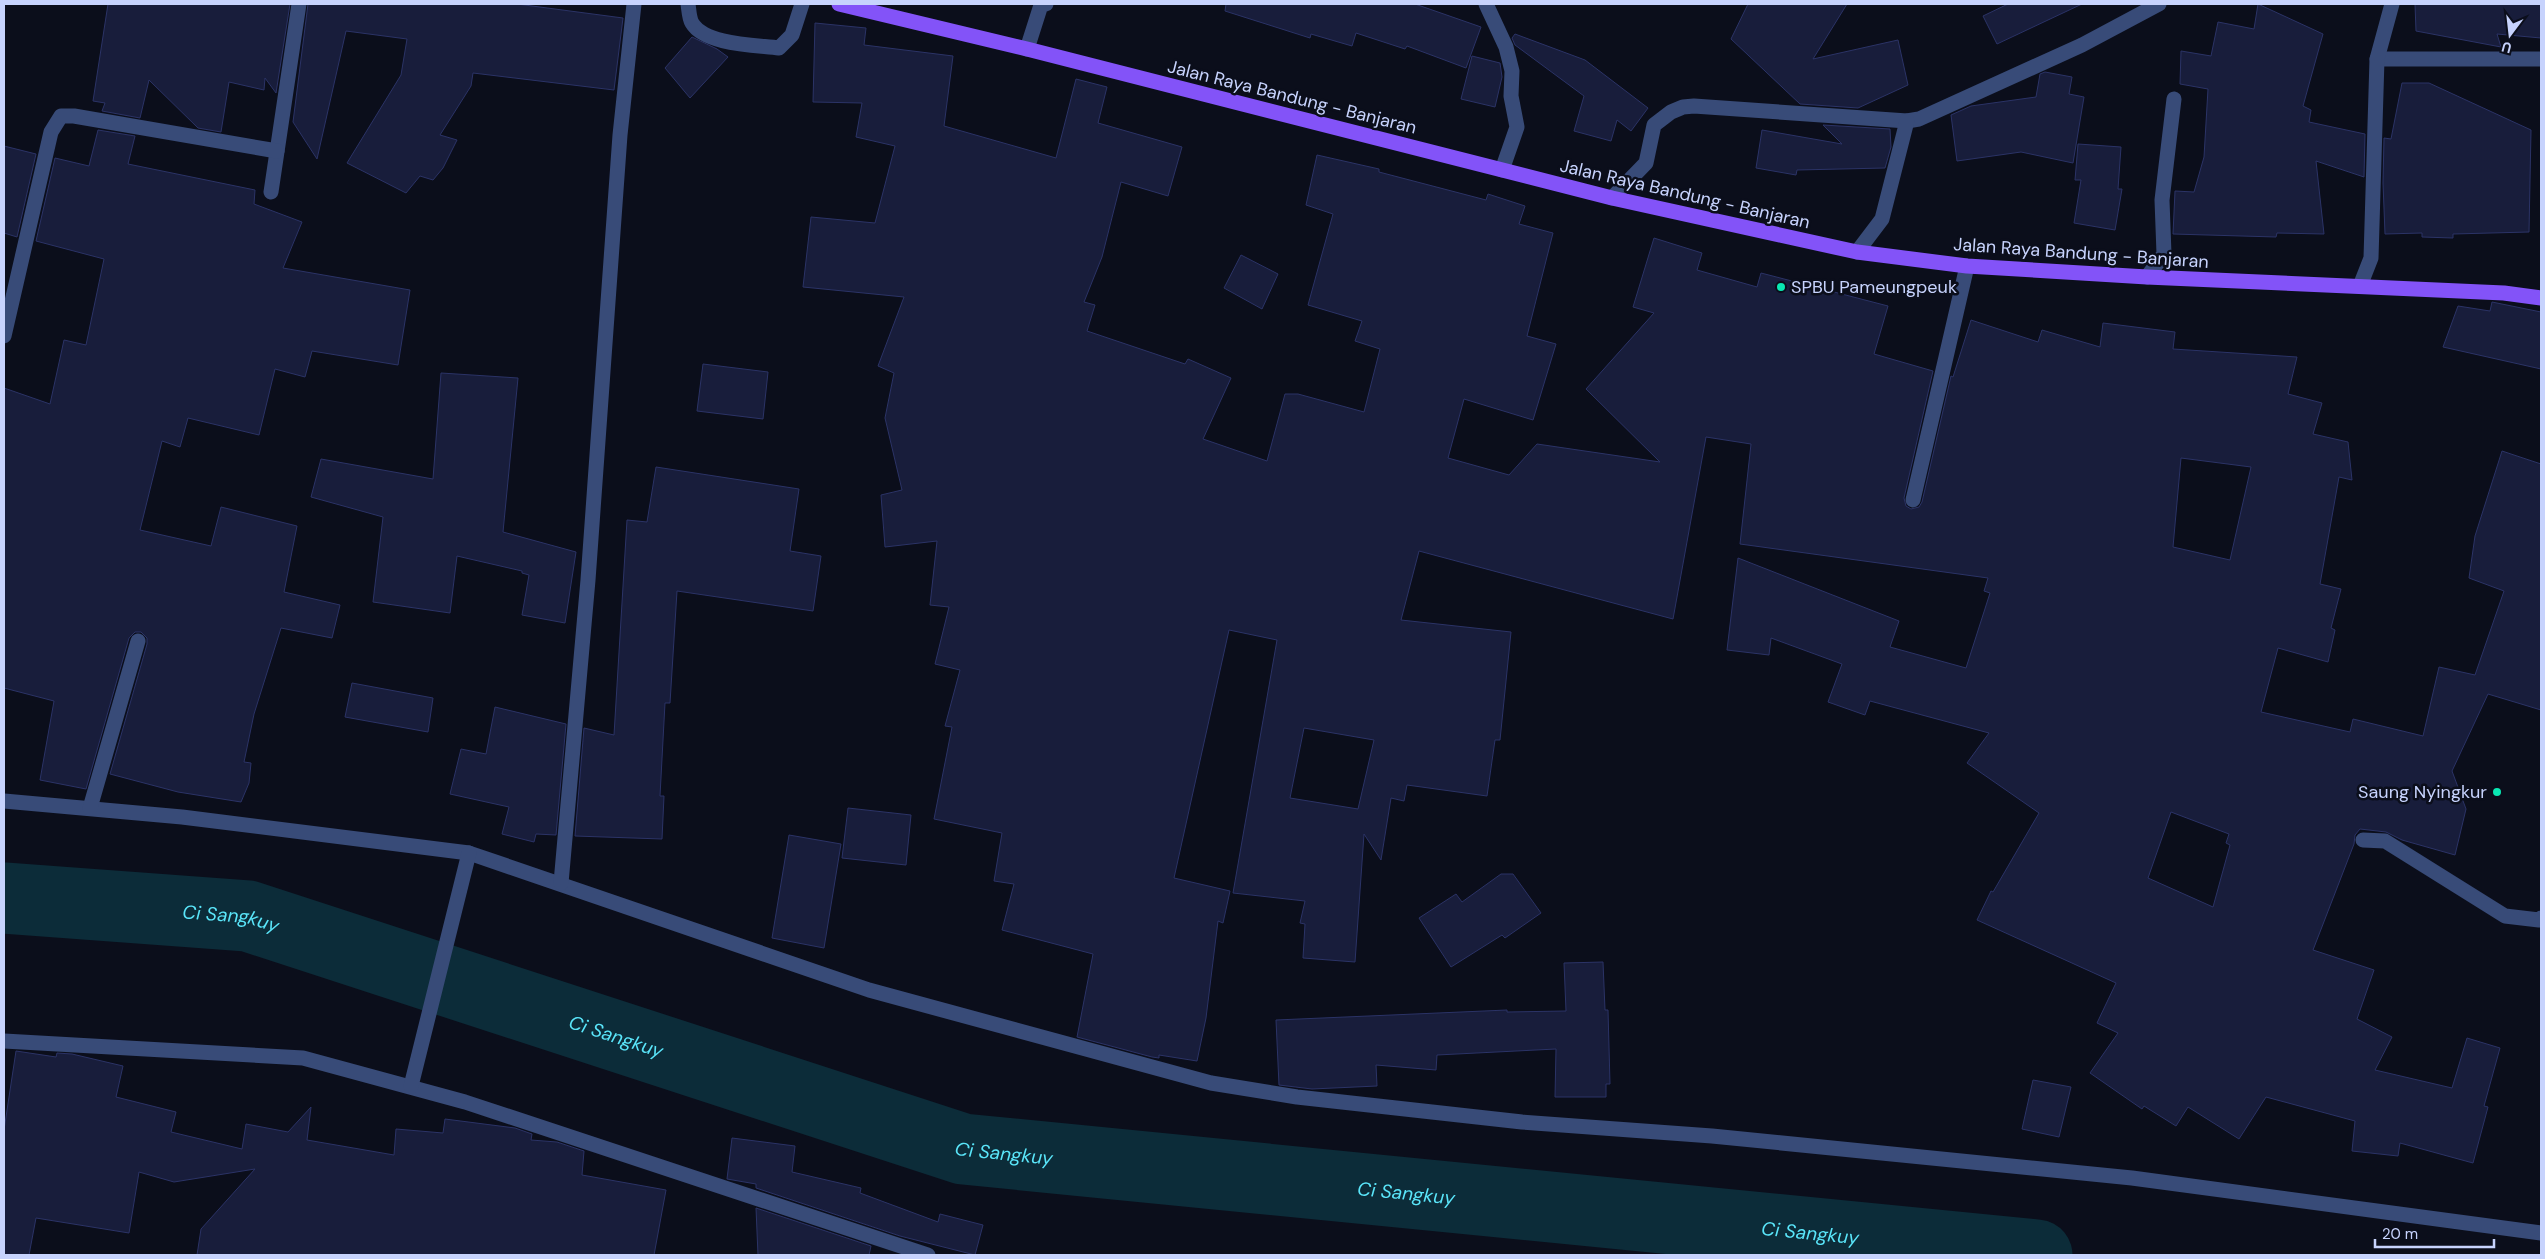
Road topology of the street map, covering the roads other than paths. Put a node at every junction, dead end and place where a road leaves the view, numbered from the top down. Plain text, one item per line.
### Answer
1 (299, 4) edge
2 (634, 4) edge
3 (688, 4) edge
4 (802, 4) edge
5 (839, 4) edge
6 (1046, 4) edge
7 (1486, 4) edge
8 (2159, 4) edge
9 (2392, 4) edge
10 (1027, 49) junction
11 (2377, 59) junction
12 (2541, 59) edge
13 (2174, 99) dead end
14 (1908, 121) junction
15 (277, 151) junction
16 (1502, 170) junction
17 (271, 192) dead end
18 (1612, 198) junction
19 (1857, 252) junction
20 (1968, 266) junction
21 (2147, 277) junction
22 (2360, 286) junction
23 (2541, 298) edge
24 (4, 336) edge
25 (1913, 500) dead end
26 (138, 641) dead end
27 (4, 801) edge
28 (90, 808) junction
29 (2363, 840) dead end
30 (469, 853) junction
31 (561, 883) junction
32 (2541, 918) edge
33 (4, 1041) edge
34 (411, 1086) junction
35 (2541, 1233) edge
36 (928, 1255) edge

1 - 15 street
2 - 31 street
3 - 4 street
5 - 10 main road, Jalan Raya Bandung - Banjaran
6 - 10 street
7 - 16 street
8 - 14 street
9 - 11 street
10 - 16 main road, Jalan Raya Bandung - Banjaran
11 - 12 street
11 - 22 street
13 - 21 street
14 - 18 street
14 - 19 street
15 - 17 street
15 - 24 street
16 - 18 main road, Jalan Raya Bandung - Banjaran
18 - 19 main road, Jalan Raya Bandung - Banjaran
19 - 20 main road, Jalan Raya Bandung - Banjaran
20 - 21 main road, Jalan Raya Bandung - Banjaran
20 - 25 street
21 - 22 main road, Jalan Raya Bandung - Banjaran
22 - 23 main road, Jalan Raya Bandung - Banjaran
26 - 28 street
27 - 28 street
28 - 30 street
29 - 32 street
30 - 31 street
30 - 34 street
31 - 35 street
33 - 34 street
34 - 36 street

